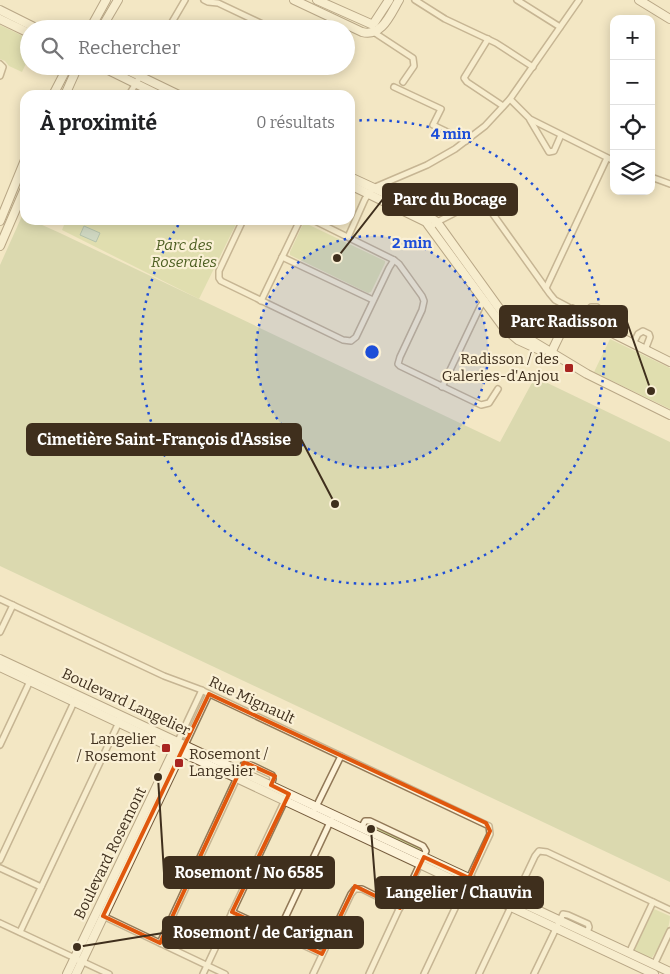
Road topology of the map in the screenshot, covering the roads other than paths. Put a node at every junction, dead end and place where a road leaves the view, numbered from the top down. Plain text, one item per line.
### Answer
1 (106, 0) edge
2 (118, 0) edge
3 (185, 0) edge
4 (204, 0) edge
5 (294, 0) edge
6 (317, 0) edge
7 (389, 0) edge
8 (399, 0) edge
9 (415, 0) edge
10 (517, 0) edge
11 (579, 0) edge
12 (639, 0) edge
13 (0, 10) edge
14 (0, 19) edge
15 (670, 19) edge
16 (20, 20) edge
17 (95, 20) edge
18 (106, 20) edge
19 (173, 20) edge
20 (255, 20) edge
21 (336, 20) edge
22 (371, 24) junction
23 (560, 28) junction
24 (20, 29) edge
25 (355, 29) edge
26 (375, 33) junction
27 (488, 39) junction
28 (0, 64) edge
29 (532, 67) junction
30 (63, 75) edge
31 (74, 75) edge
32 (118, 75) edge
33 (0, 76) edge
34 (140, 76) joint
35 (403, 82) dead end
36 (135, 84) junction
37 (394, 87) dead end
38 (56, 90) edge
39 (67, 90) edge
40 (132, 90) edge
41 (148, 90) edge
42 (169, 90) edge
43 (510, 99) junction
44 (503, 106) junction
45 (530, 120) junction
46 (561, 135) junction
47 (466, 141) junction
48 (607, 158) junction
49 (610, 159) edge
50 (20, 172) edge
51 (655, 178) edge
52 (355, 180) edge
53 (670, 184) edge
54 (355, 186) edge
55 (371, 191) junction
56 (20, 198) edge
57 (0, 221) edge
58 (355, 223) edge
59 (242, 225) edge
60 (298, 225) edge
61 (323, 225) edge
62 (354, 225) edge
63 (434, 225) junction
64 (2, 236) edge
65 (348, 237) junction
66 (0, 246) edge
67 (282, 257) junction
68 (394, 260) junction
69 (546, 288) junction
70 (487, 298) junction
71 (373, 300) junction
72 (261, 301) junction
73 (572, 309) junction
74 (584, 316) junction
75 (595, 322) junction
76 (633, 344) junction
77 (645, 350) junction
78 (552, 353) junction
79 (670, 362) edge
80 (442, 386) junction
81 (498, 389) dead end
82 (670, 415) edge
83 (0, 599) edge
84 (13, 605) junction
85 (0, 632) edge
86 (0, 659) edge
87 (0, 667) edge
88 (31, 678) junction
89 (202, 690) junction
90 (209, 694) junction
91 (75, 698) junction
92 (120, 719) junction
93 (0, 745) edge
94 (180, 747) junction
95 (340, 756) junction
96 (239, 775) junction
97 (287, 797) junction
98 (314, 810) junction
99 (332, 818) junction
100 (0, 860) edge
101 (422, 861) junction
102 (0, 868) edge
103 (467, 882) junction
104 (41, 887) junction
105 (652, 902) junction
106 (512, 903) junction
107 (400, 908) junction
108 (670, 910) edge
109 (232, 912) junction
110 (104, 916) junction
111 (0, 923) edge
112 (558, 924) junction
113 (670, 931) edge
114 (20, 932) junction
115 (278, 933) junction
116 (160, 943) junction
117 (628, 953) junction
118 (322, 954) junction
119 (78, 959) junction
120 (207, 965) junction
121 (654, 965) junction
122 (670, 972) edge
123 (537, 973) edge
124 (68, 974) edge
125 (76, 974) edge
126 (109, 974) edge
127 (202, 974) edge
128 (225, 974) edge
129 (313, 974) edge
130 (369, 974) edge
131 (424, 974) edge
132 (479, 974) edge
133 (654, 974) edge

1 - 17 main road
2 - 18 main road
3 - 19 street
4 - 20 street
5 - 21 main road
6 - 22 main road
7 - 22 main road
8 - 26 main road
9 - 27 street
10 - 23 street
11 - 23 street
12 - 15 main road
13 - 16 main road
14 - 24 main road
22 - 26 street
23 - 29 street
25 - 26 main road
26 - 35 street
27 - 29 street
27 - 44 street
28 - 33 street
29 - 43 street
30 - 38 main road
31 - 39 main road
32 - 36 main road
34 - 36 street
34 - 42 main road
36 - 40 street
36 - 41 main road
37 - 47 street
43 - 44 street
43 - 45 street
44 - 47 street
45 - 46 street
45 - 46 street
46 - 48 street
47 - 55 street
48 - 49 street
48 - 69 street
50 - 57 main road
51 - 53 street
52 - 55 main road
54 - 55 main road
55 - 58 street
55 - 63 main road
56 - 64 main road
59 - 72 street
60 - 67 street
61 - 65 street
62 - 65 street
63 - 69 street
63 - 70 main road
64 - 66 main road
65 - 68 street
67 - 71 street
67 - 72 street
68 - 71 street
68 - 80 street
69 - 73 street
70 - 78 main road
70 - 80 street
71 - 72 street
73 - 74 main road
73 - 78 main road
74 - 75 main road
74 - 75 street
75 - 76 main road
76 - 77 main road
76 - 77 street
77 - 79 main road
78 - 82 main road
80 - 81 street
83 - 84 street, Rue Mignault
84 - 85 street
84 - 89 street, Rue Mignault
86 - 88 main road, Boulevard Langelier
87 - 88 main road, Boulevard Langelier
88 - 91 main road, Boulevard Langelier
88 - 93 street
89 - 90 street, Rue Mignault
89 - 94 street, Boulevard Rosemont
90 - 94 street, Boulevard Rosemont
90 - 95 street, Rue Mignault
91 - 92 main road, Boulevard Langelier
91 - 100 street
92 - 94 main road, Boulevard Langelier
92 - 104 street
94 - 96 main road, Boulevard Langelier
94 - 110 main road, Boulevard Rosemont
94 - 119 main road, Boulevard Rosemont
95 - 98 street
95 - 103 street, Rue Mignault
96 - 97 main road, Boulevard Langelier
96 - 97 main road, Boulevard Langelier
96 - 116 street
97 - 98 main road, Boulevard Langelier
97 - 109 street
98 - 99 main road, Boulevard Langelier
99 - 101 main road, Boulevard Langelier
99 - 101 main road, Boulevard Langelier
99 - 115 street
101 - 103 main road, Boulevard Langelier
101 - 107 street
102 - 104 street
103 - 106 main road, Boulevard Langelier
103 - 131 street
104 - 114 street
105 - 106 street
105 - 108 street
105 - 117 street
106 - 112 main road, Boulevard Langelier
106 - 132 street
107 - 118 street
107 - 130 street
109 - 115 street
109 - 120 street
110 - 116 street
110 - 119 main road, Boulevard Rosemont
111 - 114 street
112 - 117 main road, Boulevard Langelier
112 - 123 street
112 - 133 main road, Boulevard Langelier
113 - 121 street
114 - 119 street
115 - 118 street
116 - 120 street
117 - 121 main road, Boulevard Langelier
118 - 129 street
119 - 124 main road, Boulevard Rosemont
119 - 125 main road, Boulevard Rosemont
119 - 126 street
120 - 127 street
120 - 128 street
121 - 122 main road, Boulevard Langelier

